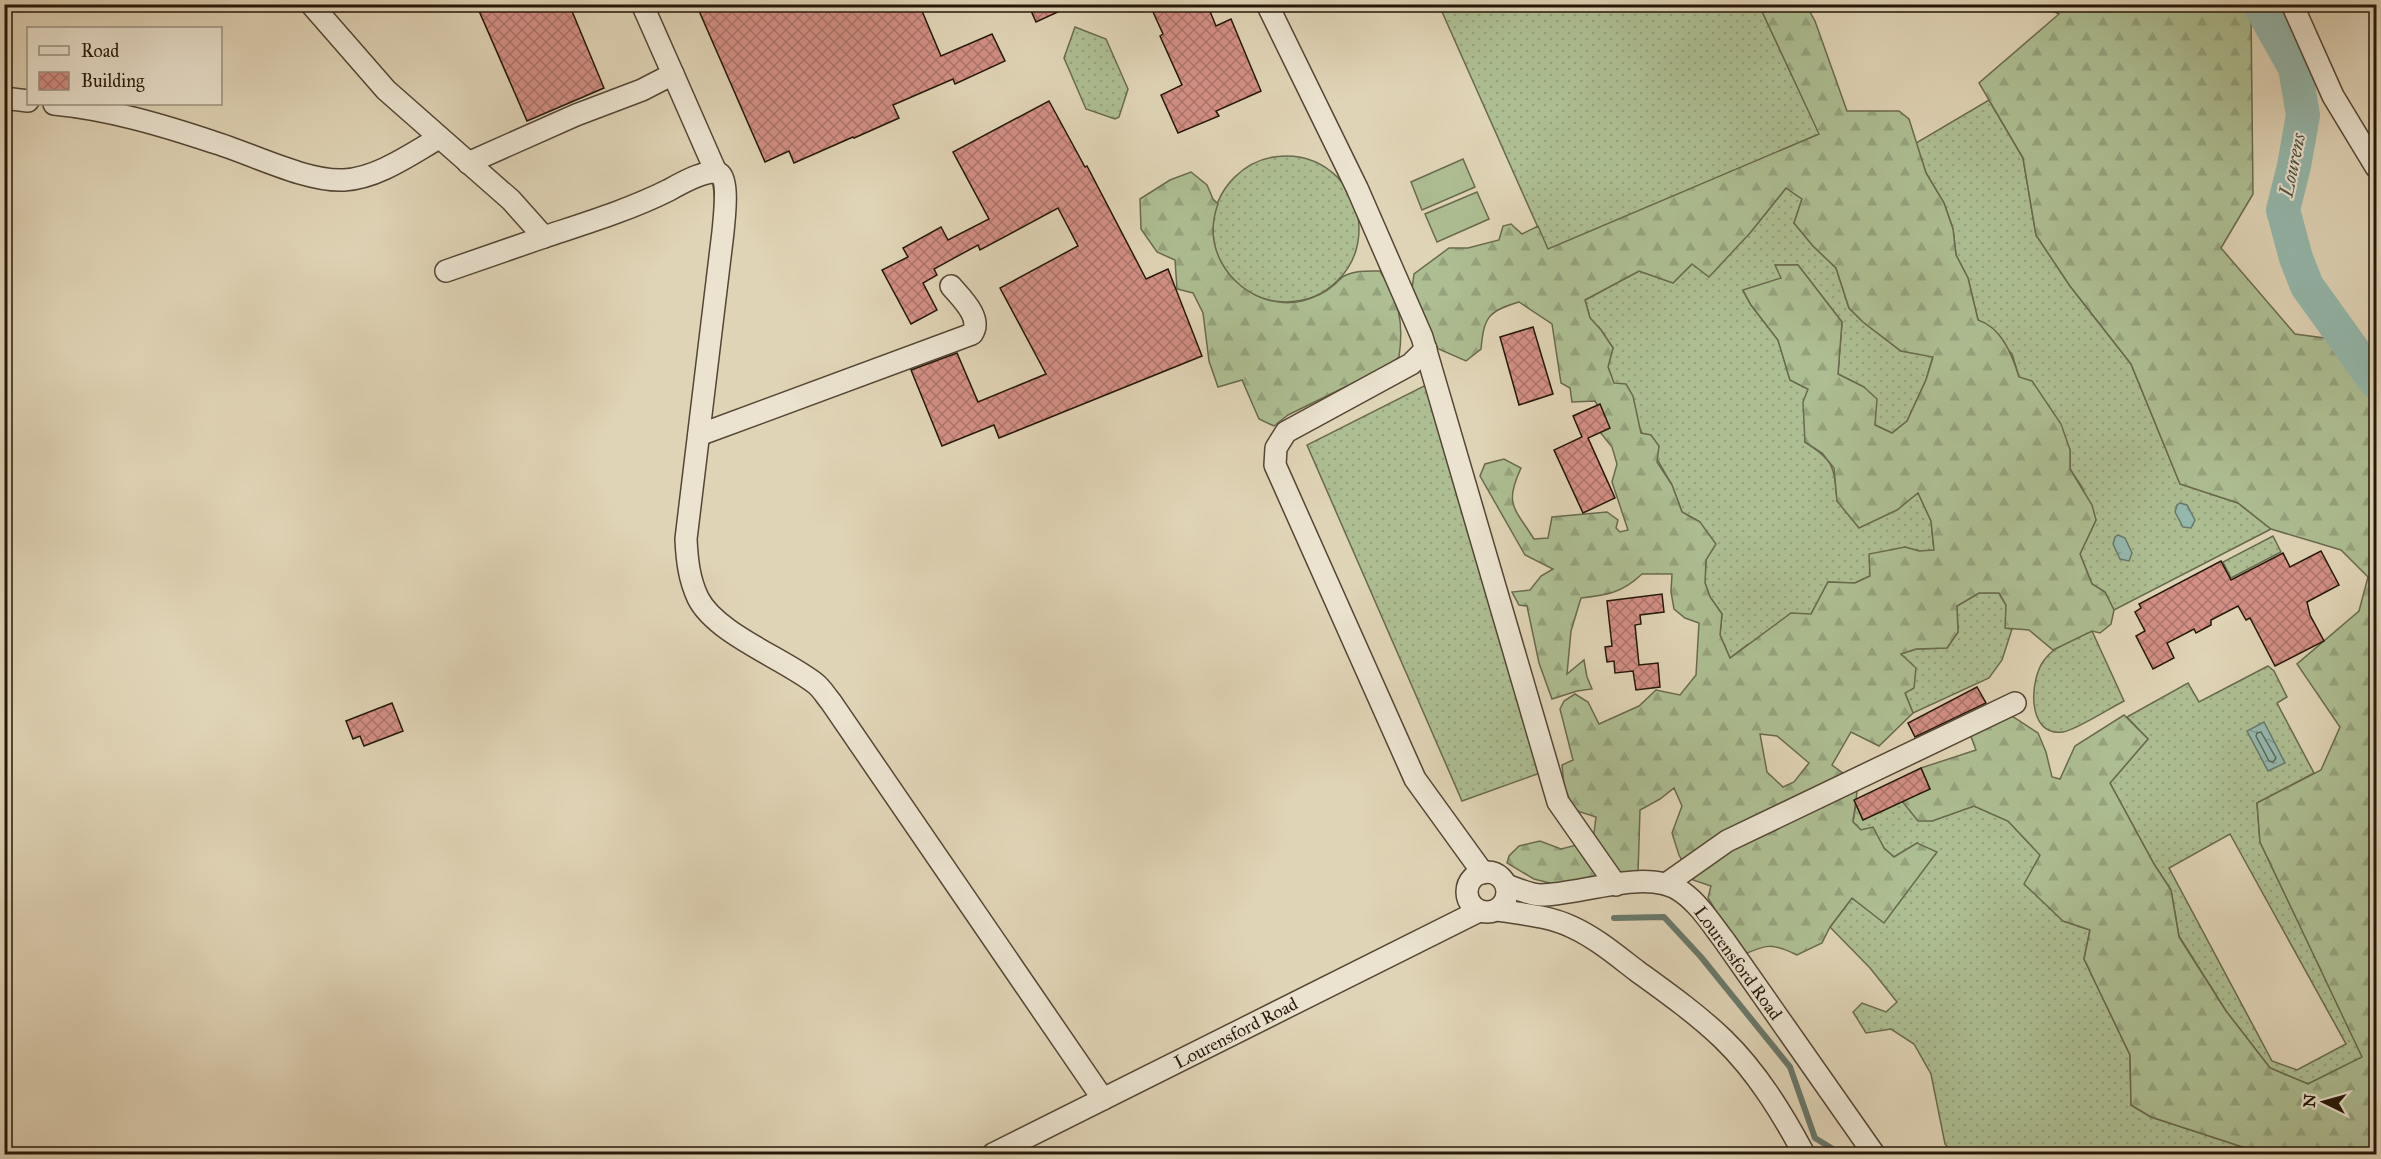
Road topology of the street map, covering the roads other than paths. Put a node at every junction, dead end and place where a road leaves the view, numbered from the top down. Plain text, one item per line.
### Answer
1 (311, 4) edge
2 (642, 4) edge
3 (1267, 4) edge
4 (2292, 4) edge
5 (673, 74) junction
6 (4, 98) edge
7 (27, 101) edge
8 (66, 105) edge
9 (439, 138) junction
10 (468, 163) junction
11 (2376, 167) edge
12 (716, 172) junction
13 (544, 237) junction
14 (446, 271) dead end
15 (951, 286) dead end
16 (1426, 349) junction
17 (699, 435) junction
18 (2015, 703) dead end
19 (1483, 873) junction
20 (1666, 884) junction
21 (1506, 885) junction
22 (1616, 885) junction
23 (1488, 910) junction
24 (1103, 1099) junction
25 (993, 1155) edge
26 (1804, 1155) edge
27 (1874, 1155) edge

1 - 9 street
2 - 5 street
3 - 16 street
4 - 11 street
5 - 10 street
5 - 12 street
6 - 7 street
8 - 9 street
9 - 10 street
10 - 13 street
12 - 13 street
12 - 17 street
13 - 14 street
15 - 17 street
16 - 19 street
16 - 22 street
17 - 24 street
18 - 20 street
19 - 21 street
19 - 23 street
20 - 22 street
20 - 27 street, Lourensford Road
21 - 22 street
21 - 23 street
23 - 24 street, Lourensford Road
23 - 26 street
24 - 25 street, Lourensford Road

